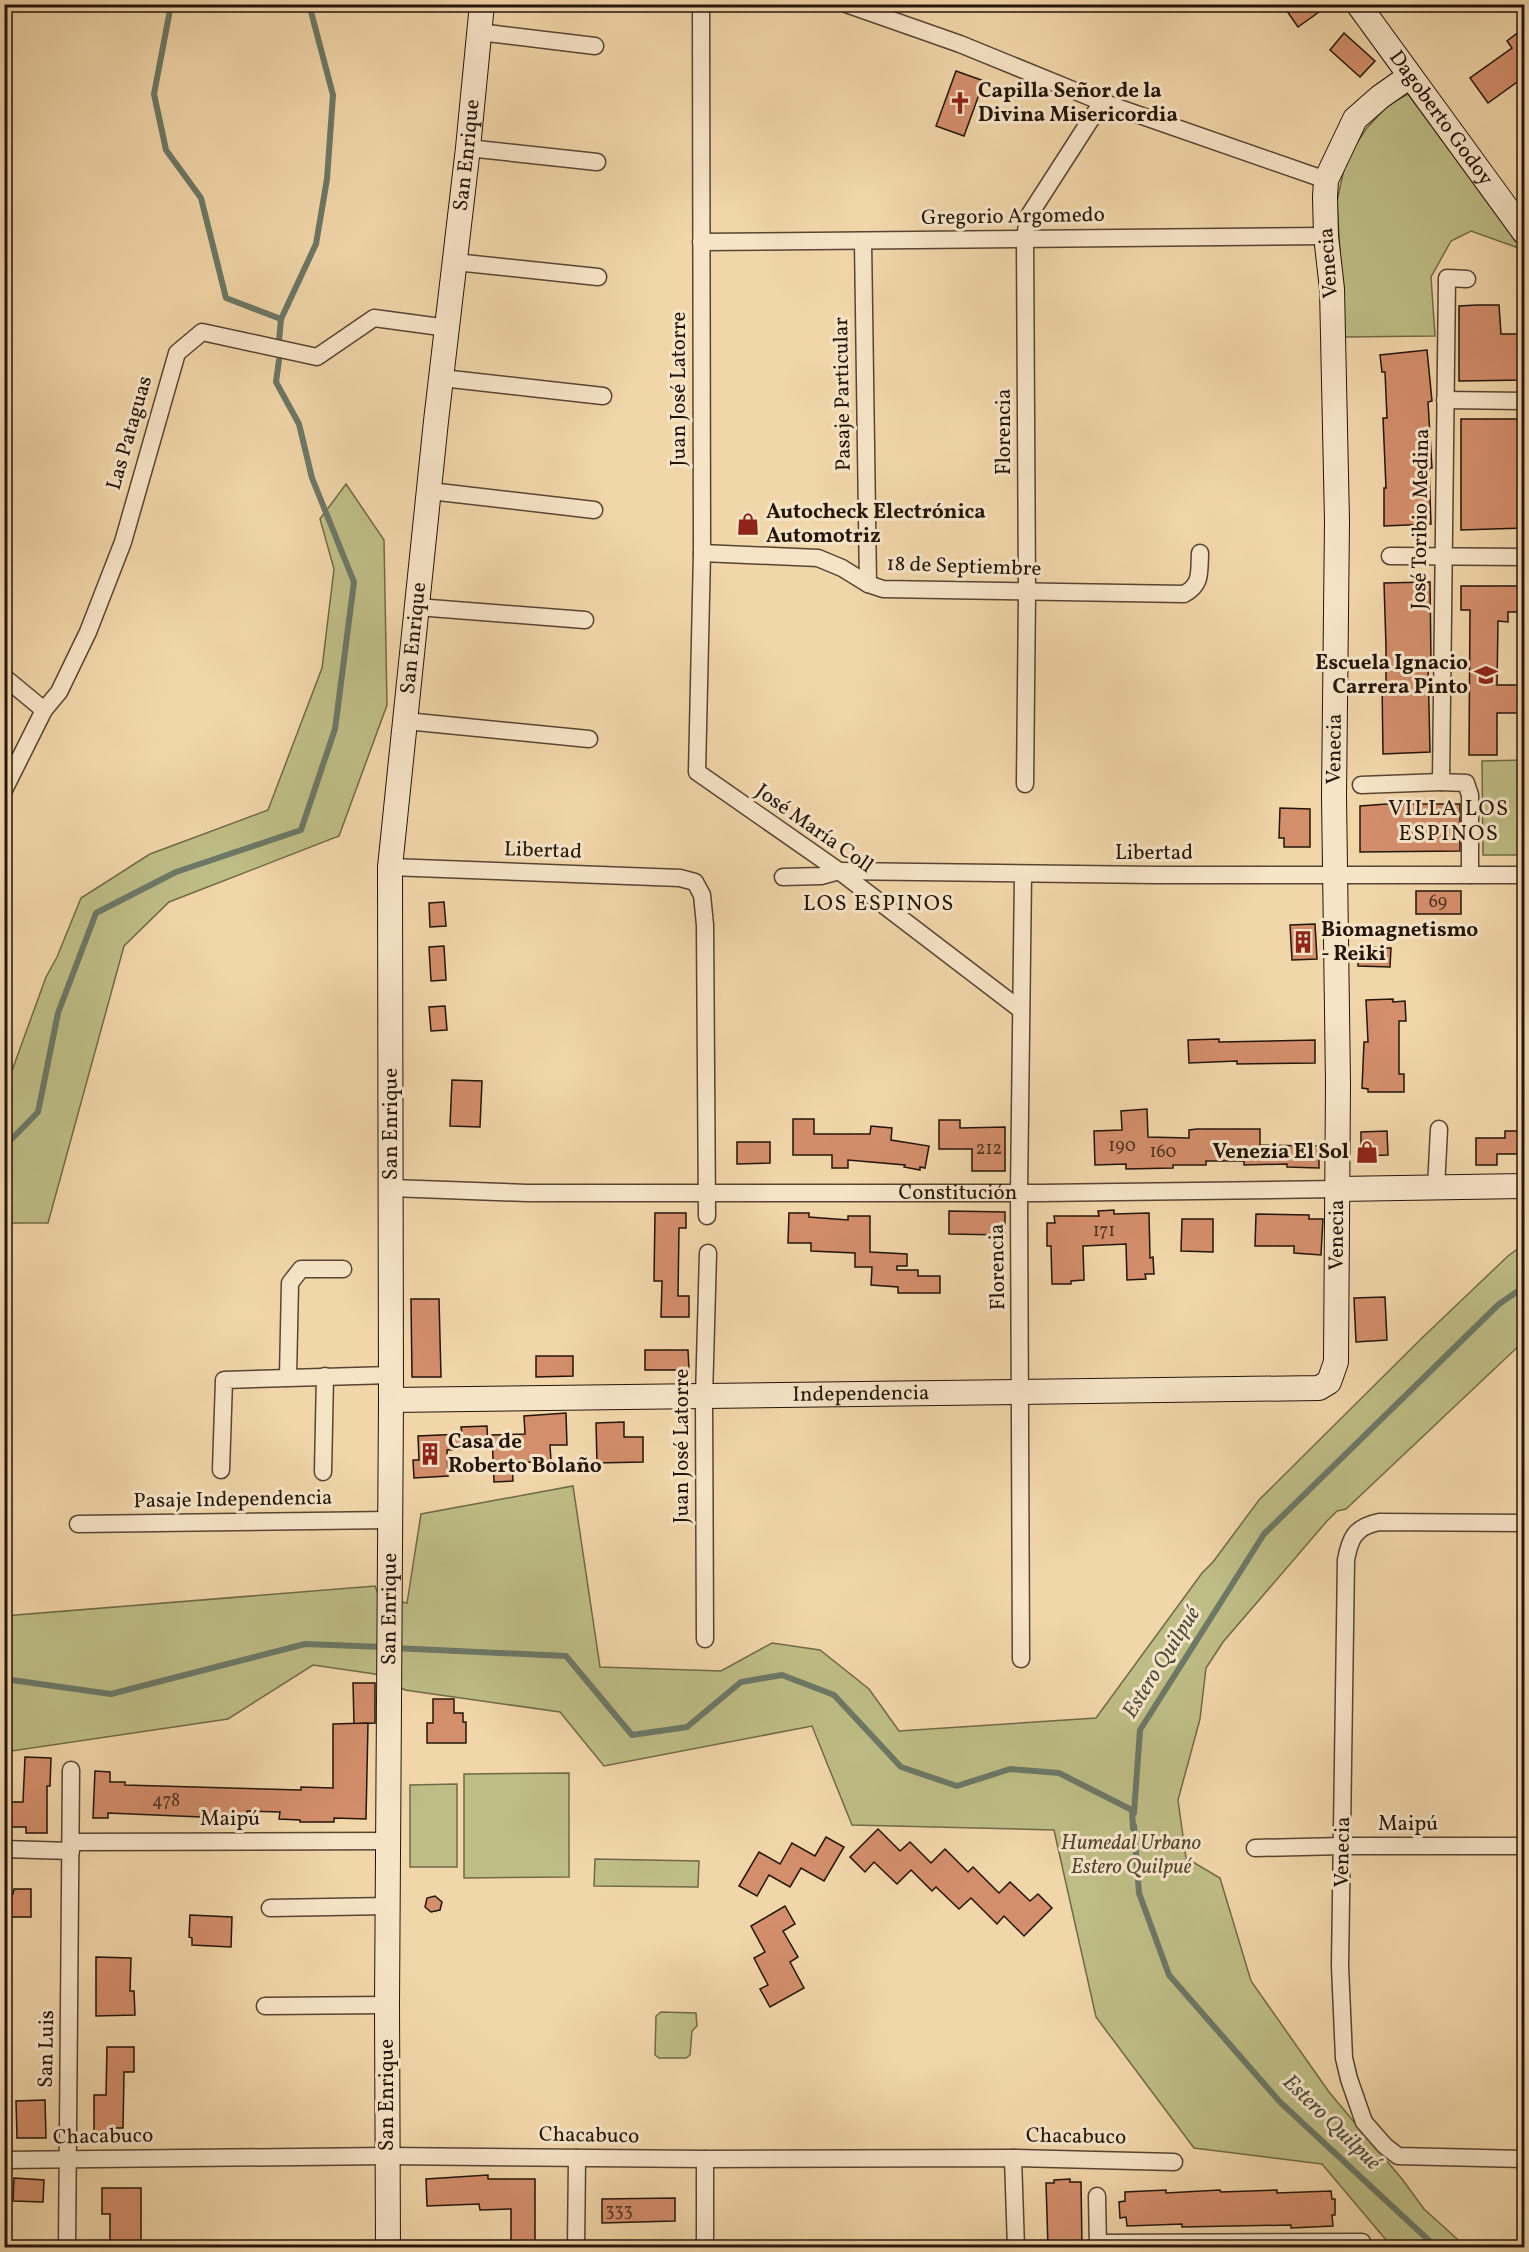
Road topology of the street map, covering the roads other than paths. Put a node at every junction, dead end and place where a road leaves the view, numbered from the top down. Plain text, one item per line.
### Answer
1 (482, 4) edge
2 (701, 4) edge
3 (846, 4) edge
4 (1358, 4) edge
5 (479, 32) junction
6 (595, 46) dead end
7 (1410, 76) junction
8 (1102, 102) junction
9 (468, 148) junction
10 (597, 162) dead end
11 (1326, 180) junction
12 (1524, 232) edge
13 (1326, 236) junction
14 (1024, 239) junction
15 (863, 241) junction
16 (701, 242) junction
17 (455, 262) junction
18 (598, 277) dead end
19 (1467, 279) dead end
20 (448, 328) junction
21 (442, 378) junction
22 (603, 396) dead end
23 (1445, 400) junction
24 (1524, 401) edge
25 (430, 491) junction
26 (594, 510) dead end
27 (702, 553) junction
28 (1200, 553) dead end
29 (1390, 556) dead end
30 (1443, 557) junction
31 (1524, 557) edge
32 (867, 584) junction
33 (1027, 593) junction
34 (417, 607) junction
35 (585, 620) dead end
36 (4, 676) edge
37 (44, 710) junction
38 (406, 721) junction
39 (589, 739) dead end
40 (696, 772) joint
41 (1441, 782) junction
42 (1025, 784) dead end
43 (1362, 785) dead end
44 (4, 790) edge
45 (390, 867) junction
46 (839, 872) junction
47 (1023, 874) junction
48 (1336, 875) junction
49 (1470, 875) junction
50 (1524, 875) edge
51 (783, 877) dead end
52 (1021, 1010) junction
53 (1439, 1129) dead end
54 (1524, 1186) edge
55 (391, 1188) junction
56 (1436, 1188) junction
57 (1338, 1189) junction
58 (706, 1192) junction
59 (1020, 1193) junction
60 (707, 1216) dead end
61 (708, 1252) dead end
62 (343, 1269) dead end
63 (391, 1375) junction
64 (325, 1376) junction
65 (288, 1377) junction
66 (1329, 1382) joint
67 (1021, 1393) junction
68 (704, 1397) junction
69 (391, 1400) junction
70 (221, 1470) dead end
71 (323, 1472) dead end
72 (390, 1520) junction
73 (1524, 1522) edge
74 (78, 1524) dead end
75 (705, 1639) dead end
76 (1021, 1659) dead end
77 (71, 1770) dead end
78 (389, 1841) junction
79 (71, 1846) junction
80 (1343, 1846) junction
81 (1524, 1846) edge
82 (1256, 1848) dead end
83 (4, 1849) edge
84 (388, 1906) junction
85 (270, 1908) dead end
86 (387, 2005) junction
87 (265, 2006) dead end
88 (387, 2156) junction
89 (577, 2158) junction
90 (1013, 2158) junction
91 (705, 2159) junction
92 (1524, 2159) edge
93 (4, 2160) edge
94 (68, 2160) junction
95 (1174, 2162) dead end
96 (1097, 2196) dead end
97 (1362, 2242) dead end
98 (1098, 2245) edge
99 (67, 2247) edge
100 (388, 2247) edge
101 (576, 2247) edge
102 (705, 2247) edge
103 (1016, 2247) edge

1 - 5 street, San Enrique
2 - 16 street, Juan José Latorre
3 - 8 street
4 - 7 street, Dagoberto Godoy
5 - 6 street
5 - 9 street, San Enrique
7 - 11 street, Venecia
7 - 12 street, Dagoberto Godoy
8 - 11 street
8 - 14 street, Florencia
9 - 10 street
9 - 17 street, San Enrique
11 - 13 street, Venecia
13 - 14 street, Gregorio Argomedo
13 - 48 street, Venecia
14 - 15 street, Gregorio Argomedo
14 - 33 street, Florencia
15 - 16 street, Gregorio Argomedo
15 - 32 street, Pasaje Particular
16 - 27 street, Juan José Latorre
17 - 18 street
17 - 20 street, San Enrique
19 - 23 street, José Toribio Medina
20 - 21 street, San Enrique
20 - 37 street, Las Pataguas
21 - 22 street
21 - 25 street, San Enrique
23 - 24 street
23 - 30 street, José Toribio Medina
25 - 26 street
25 - 34 street, San Enrique
27 - 32 street, 18 de Septiembre
27 - 40 street, Juan José Latorre
28 - 33 street, 18 de Septiembre
29 - 30 street
30 - 31 street
30 - 41 street, José Toribio Medina
32 - 33 street, 18 de Septiembre
33 - 42 street, Florencia
34 - 35 street
34 - 38 street, San Enrique
36 - 37 street
37 - 44 street, Las Pataguas
38 - 39 street
38 - 45 street, San Enrique
40 - 46 street, José María Coll
41 - 43 street
41 - 49 street
45 - 55 street, San Enrique
45 - 58 street, Libertad
46 - 47 street, Libertad
46 - 51 street, Libertad
46 - 52 street, José María Coll
47 - 48 street, Libertad
47 - 52 street, Florencia
48 - 49 street, Libertad
48 - 57 street, Venecia
49 - 50 street, Libertad
52 - 59 street, Florencia
53 - 56 street
54 - 56 street, Constitución
55 - 58 street, Constitución
55 - 63 street, San Enrique
56 - 57 street, Constitución
57 - 59 street, Constitución
57 - 66 street, Venecia
58 - 59 street, Constitución
58 - 60 street
59 - 67 street, Florencia
61 - 68 street, Juan José Latorre
62 - 65 street
63 - 64 street
63 - 69 street, San Enrique
64 - 65 street
64 - 71 street
65 - 70 street
66 - 67 street, Independencia
67 - 68 street, Independencia
67 - 76 street, Florencia
68 - 69 street, Independencia
68 - 75 street, Juan José Latorre
69 - 72 street, San Enrique
72 - 74 street, Pasaje Independencia
72 - 78 street, San Enrique
73 - 80 street, Venecia
77 - 79 street, San Luis
78 - 79 street, Maipú
78 - 84 street, San Enrique
79 - 83 street
79 - 94 street, San Luis
80 - 81 street, Maipú
80 - 82 street, Maipú
80 - 92 street, Venecia
84 - 85 street
84 - 86 street, San Enrique
86 - 87 street
86 - 88 street, San Enrique
88 - 89 street, Chacabuco
88 - 94 street, Chacabuco
88 - 100 street, San Enrique
89 - 91 street, Chacabuco
89 - 101 street
90 - 91 street, Chacabuco
90 - 95 street, Chacabuco
90 - 103 street
91 - 102 street
93 - 94 street, Chacabuco
94 - 99 street, San Luis
96 - 98 street
97 - 98 street

